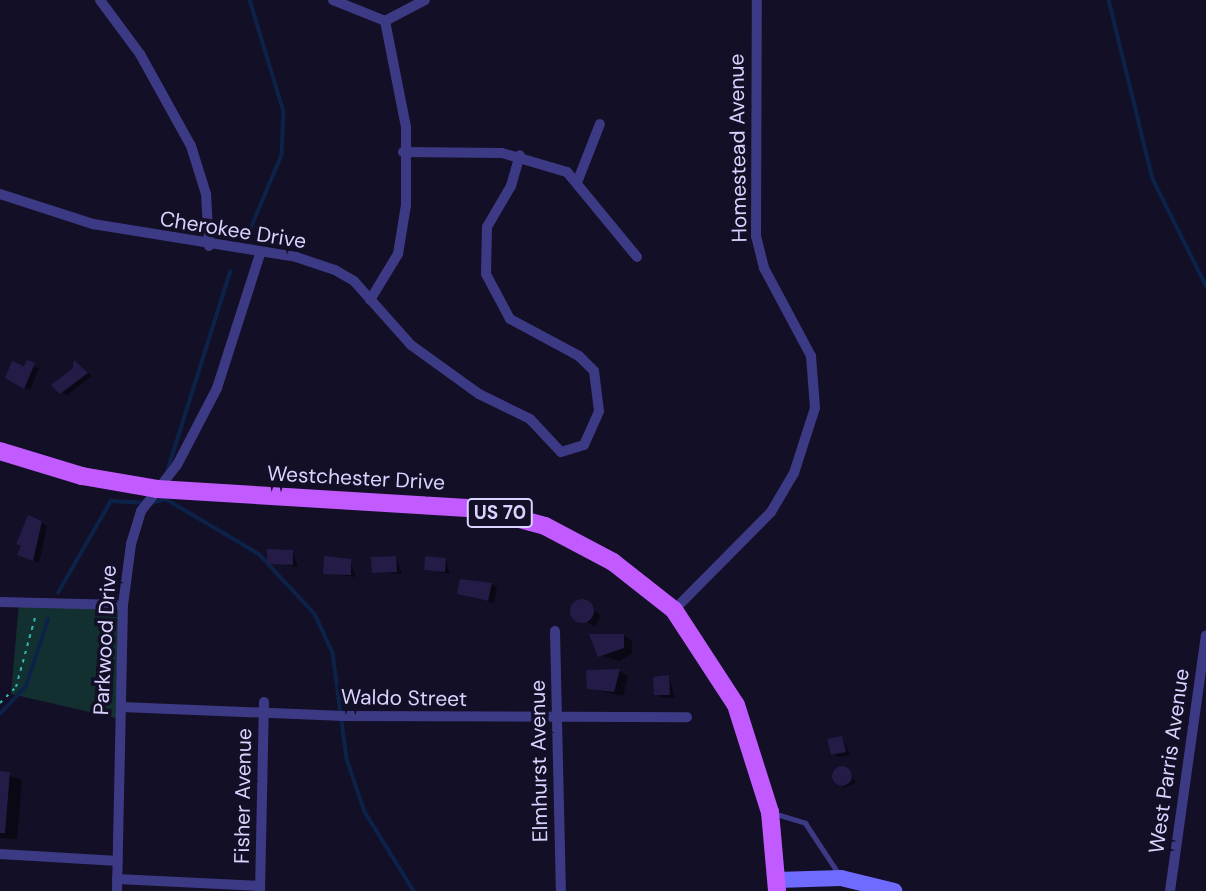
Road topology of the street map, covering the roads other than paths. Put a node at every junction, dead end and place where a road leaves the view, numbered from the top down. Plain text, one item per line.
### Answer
1 (100, 0) edge
2 (333, 0) edge
3 (425, 0) edge
4 (757, 0) edge
5 (385, 21) junction
6 (600, 124) dead end
7 (403, 152) junction
8 (520, 155) junction
9 (578, 180) junction
10 (0, 194) edge
11 (209, 246) junction
12 (260, 254) junction
13 (637, 257) dead end
14 (370, 300) junction
15 (0, 451) edge
16 (157, 489) junction
17 (0, 602) edge
18 (123, 605) junction
19 (674, 610) junction
20 (555, 631) dead end
21 (1206, 636) edge
22 (121, 707) junction
23 (264, 708) junction
24 (687, 718) dead end
25 (558, 719) junction
26 (770, 812) junction
27 (0, 854) edge
28 (118, 861) junction
29 (117, 878) junction
30 (841, 878) junction
31 (777, 886) edge
32 (260, 888) edge
33 (117, 891) edge
34 (561, 891) edge
35 (894, 891) edge
36 (1170, 891) edge

1 - 11 street
2 - 5 street
3 - 5 street
4 - 19 street, Homestead Avenue
5 - 7 street
6 - 9 street
7 - 8 street
7 - 14 street
8 - 9 street
8 - 14 street, Cherokee Drive
9 - 13 street
10 - 11 street, Cherokee Drive
11 - 12 street, Cherokee Drive
12 - 14 street, Cherokee Drive
12 - 16 street, Parkwood Drive
15 - 16 main road, Westchester Drive / US 70
16 - 18 street, Parkwood Drive
16 - 19 main road, Westchester Drive / US 70
17 - 18 street
18 - 22 street, Parkwood Drive
19 - 26 main road, Westchester Drive / US 70
20 - 25 street, Elmhurst Avenue
21 - 36 street, West Parris Avenue
22 - 23 street, Waldo Street
22 - 28 street, Parkwood Drive
23 - 25 street, Waldo Street
23 - 32 street, Fisher Avenue
24 - 25 street, Waldo Street
25 - 34 street, Elmhurst Avenue
26 - 30 lane
26 - 31 main road, Westchester Drive / US 70
27 - 28 street
28 - 29 street, Parkwood Drive
29 - 32 street
29 - 33 street, Parkwood Drive
30 - 31 street
30 - 35 street

